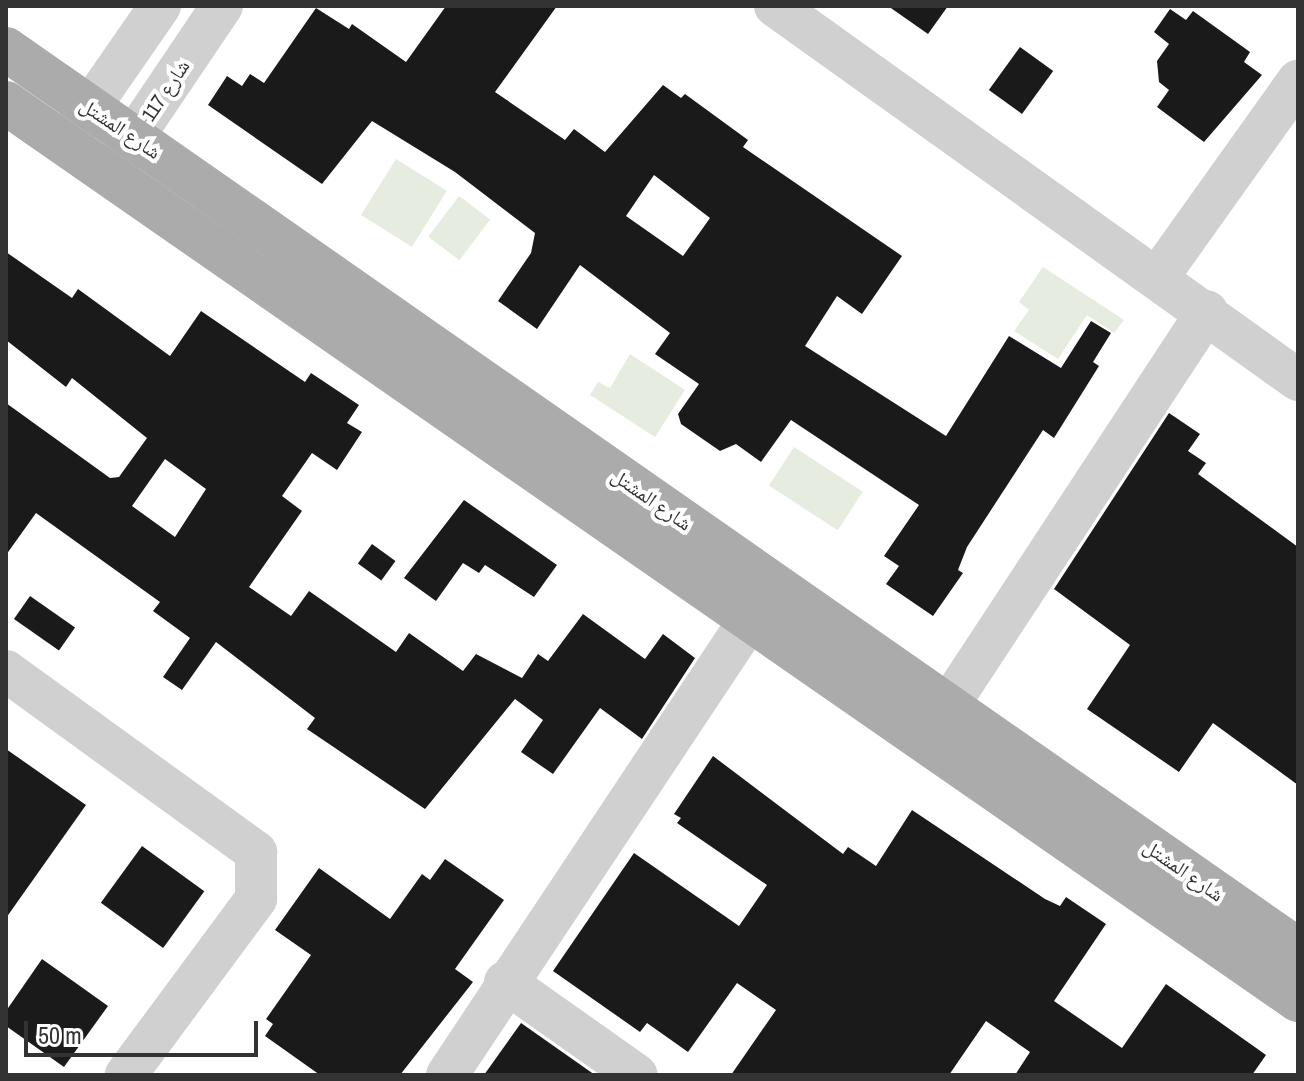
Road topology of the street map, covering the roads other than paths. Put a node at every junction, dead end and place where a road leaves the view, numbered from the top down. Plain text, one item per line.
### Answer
1 (222, 6) edge
2 (775, 6) edge
3 (159, 9) edge
4 (199, 41) junction
5 (6, 49) edge
6 (1298, 81) edge
7 (6, 103) edge
8 (90, 107) junction
9 (134, 137) junction
10 (65, 143) junction
11 (109, 174) junction
12 (1158, 277) junction
13 (1207, 312) junction
14 (1298, 380) edge
15 (750, 619) junction
16 (6, 671) edge
17 (948, 706) junction
18 (1298, 950) edge
19 (505, 982) junction
20 (1298, 1000) edge
21 (126, 1075) edge
22 (447, 1075) edge
23 (637, 1075) edge

1 - 4 street, شارع 117
2 - 12 street
3 - 4 street
3 - 8 street
4 - 9 street, شارع 117
5 - 8 main road, شارع المشتل
6 - 12 street
7 - 10 main road, شارع المشتل
8 - 9 main road, شارع المشتل
8 - 10 street
9 - 11 street, شارع 117
9 - 17 main road, شارع المشتل
10 - 11 main road, شارع المشتل
11 - 15 main road, شارع المشتل
12 - 13 street
13 - 14 street
13 - 17 street
15 - 19 street
15 - 20 main road, شارع المشتل
16 - 21 street
17 - 18 main road, شارع المشتل
19 - 22 street
19 - 23 street

